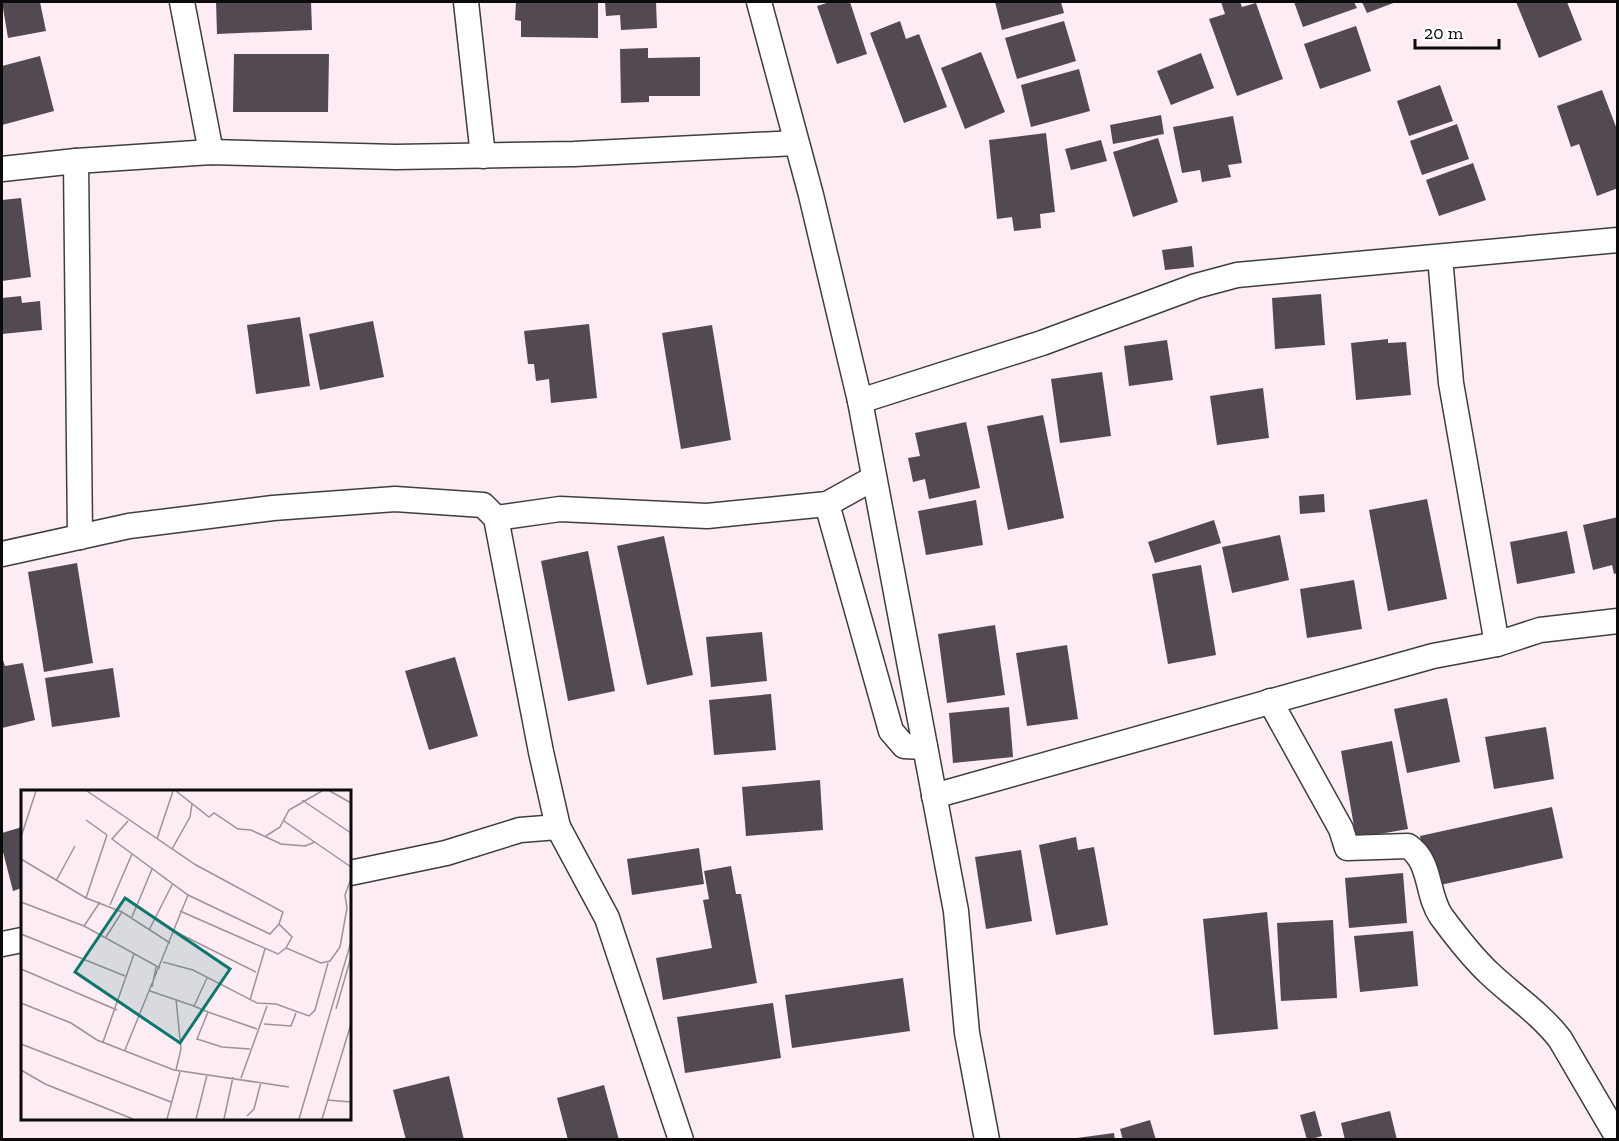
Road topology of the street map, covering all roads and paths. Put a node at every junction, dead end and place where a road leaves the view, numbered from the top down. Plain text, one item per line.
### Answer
1 (182, 2) edge
2 (465, 2) edge
3 (759, 2) edge
4 (796, 143) junction
5 (211, 152) junction
6 (483, 156) junction
7 (76, 161) junction
8 (2, 169) edge
9 (1617, 240) edge
10 (1440, 257) junction
11 (860, 401) junction
12 (874, 478) junction
13 (827, 504) junction
14 (496, 518) junction
15 (80, 537) junction
16 (2, 554) edge
17 (1617, 621) edge
18 (1497, 644) junction
19 (1270, 701) junction
20 (925, 747) junction
21 (934, 796) junction
22 (558, 827) junction
23 (351, 873) edge
24 (21, 940) edge
25 (2, 944) edge
26 (1617, 1138) edge
27 (681, 1140) edge
28 (987, 1140) edge

1 - 5 street
2 - 6 street
3 - 4 street
4 - 6 street
4 - 11 street
5 - 6 street
5 - 7 street
7 - 8 street
7 - 15 street
9 - 10 street
10 - 11 street
10 - 18 street
11 - 12 street
12 - 13 street
12 - 20 street
13 - 14 street
13 - 20 street
14 - 15 street
14 - 22 street
15 - 16 street
17 - 18 street
18 - 19 street
19 - 21 street
19 - 26 street
20 - 21 street
21 - 28 street
22 - 23 street
22 - 27 street
24 - 25 street

